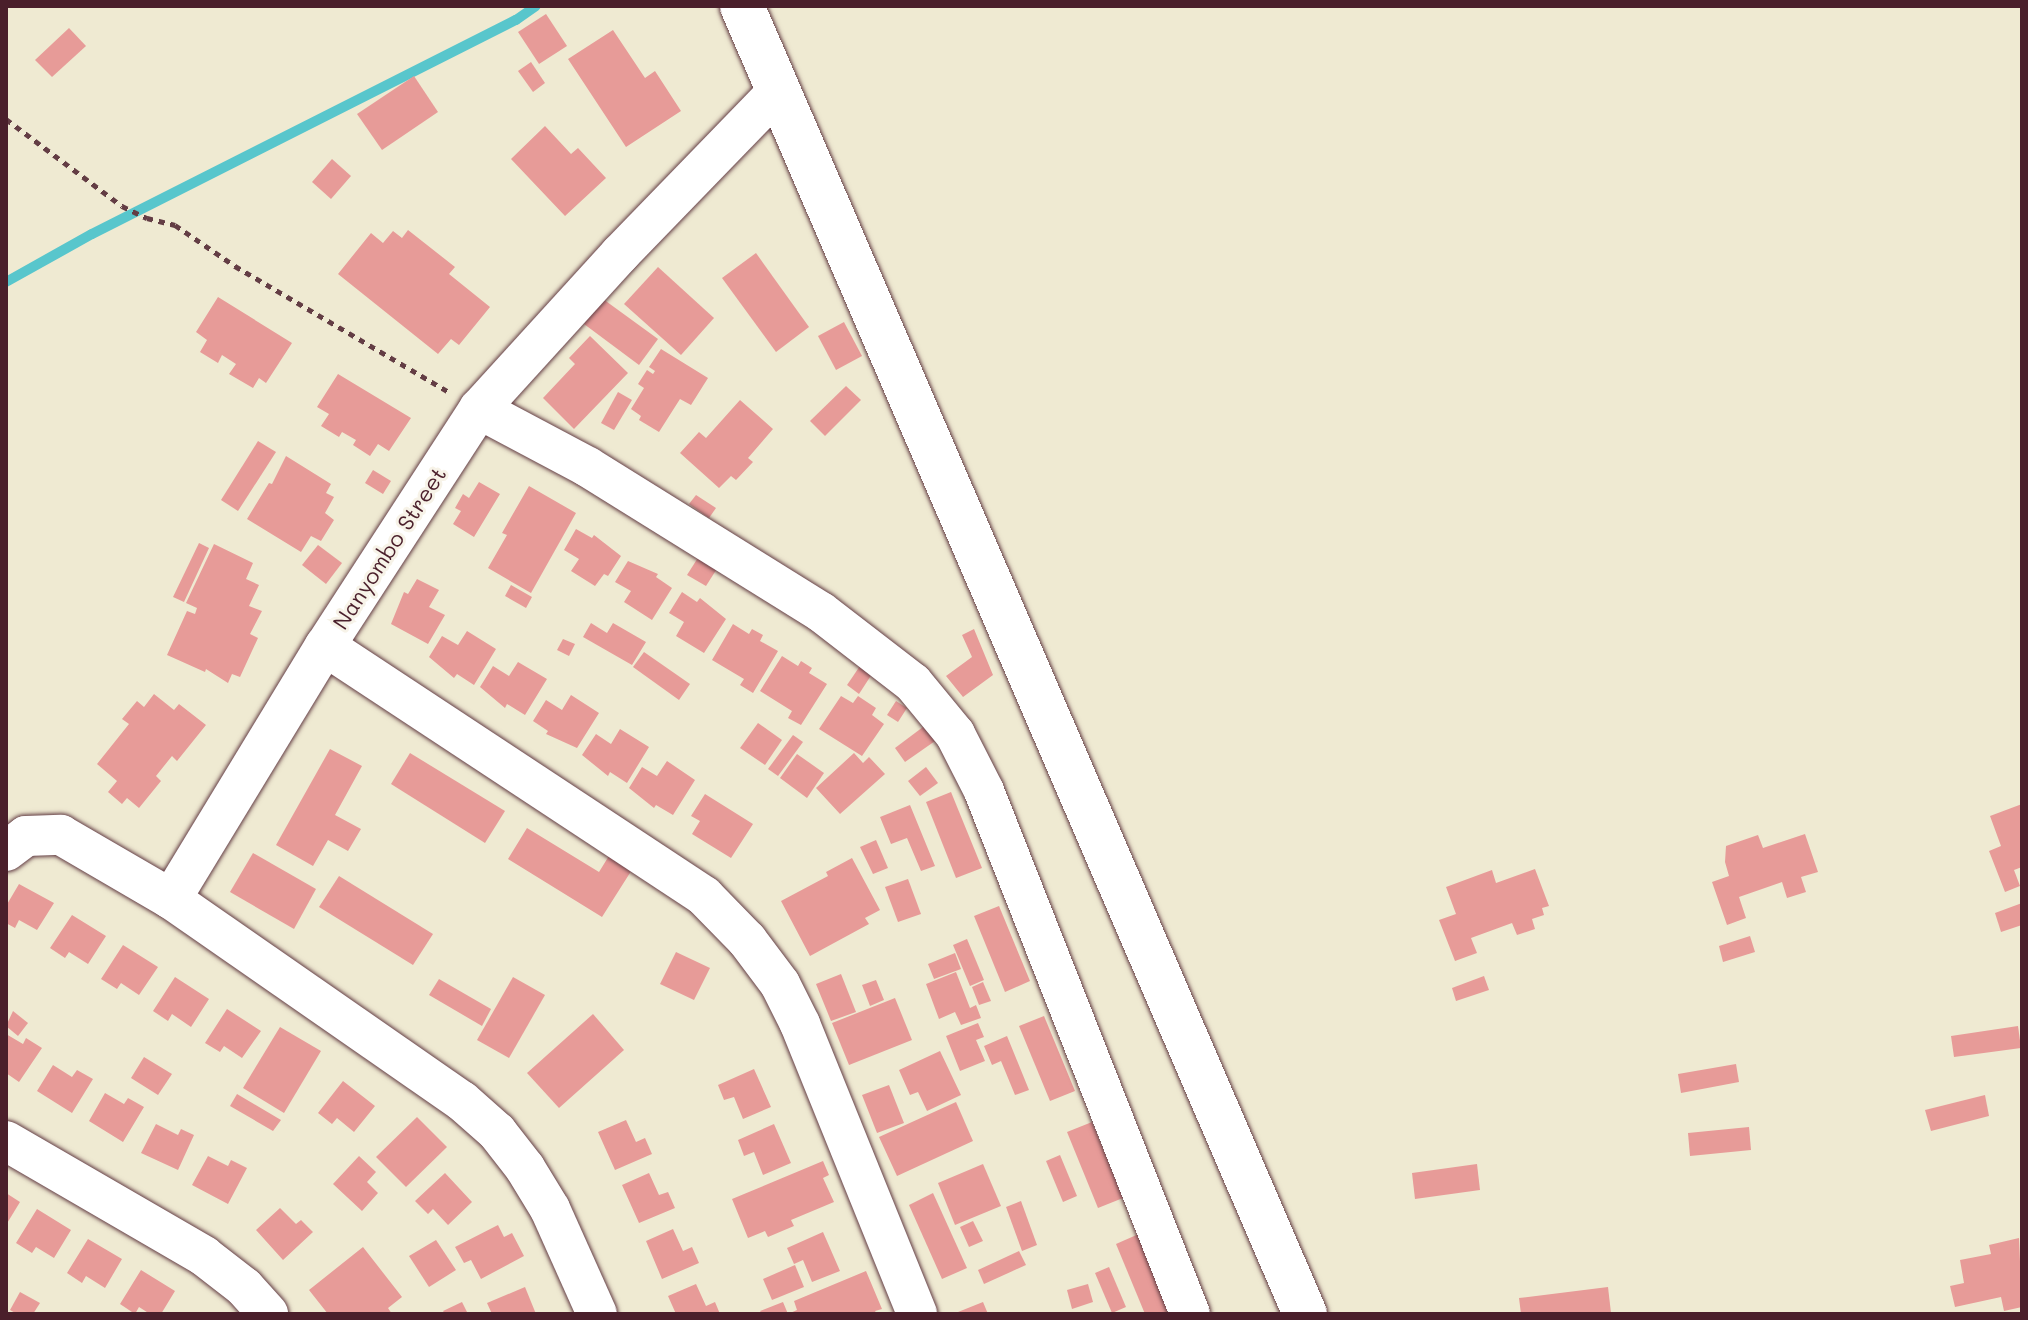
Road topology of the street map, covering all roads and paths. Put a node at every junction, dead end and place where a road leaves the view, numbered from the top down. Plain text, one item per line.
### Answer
1 (742, 6) edge
2 (778, 91) junction
3 (6, 119) edge
4 (479, 409) junction
5 (325, 646) junction
6 (6, 851) edge
7 (171, 899) junction
8 (6, 1141) edge
9 (268, 1314) edge
10 (597, 1314) edge
11 (917, 1314) edge
12 (1190, 1314) edge
13 (1305, 1314) edge

1 - 2 street
2 - 4 street, Nanyombo Street
2 - 13 street
3 - 4 path
4 - 5 street, Nanyombo Street
4 - 12 street
5 - 7 street, Nanyombo Street
5 - 11 street
6 - 7 street
7 - 10 street
8 - 9 street

